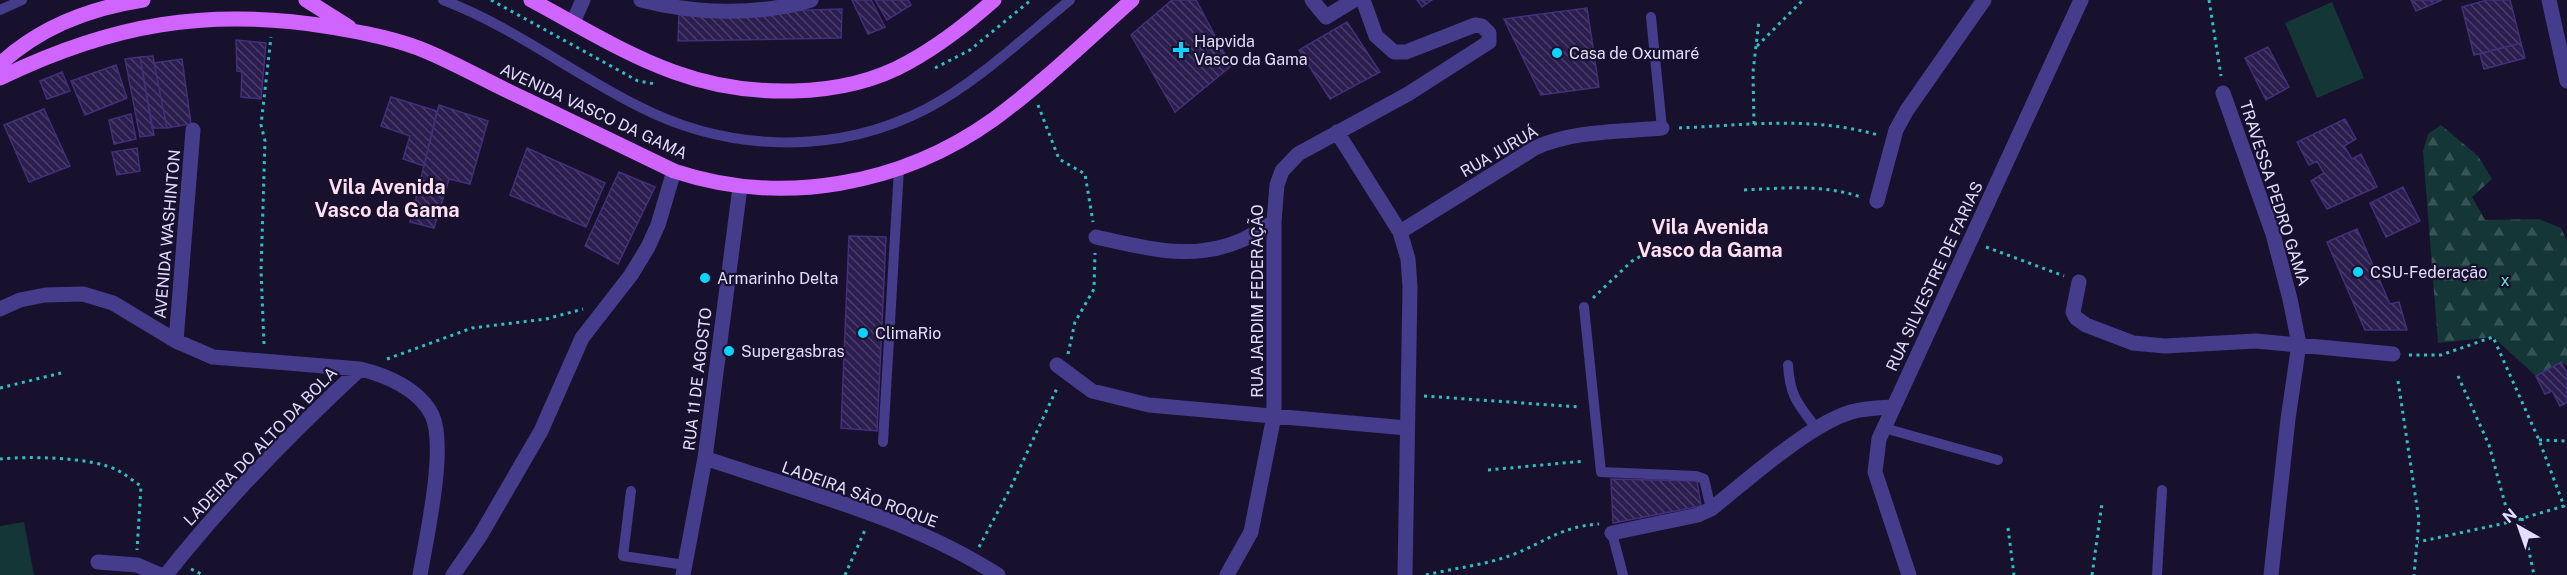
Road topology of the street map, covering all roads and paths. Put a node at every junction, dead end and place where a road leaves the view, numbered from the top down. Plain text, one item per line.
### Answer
1 (22, 0) edge
2 (143, 0) edge
3 (306, 0) edge
4 (443, 0) edge
5 (491, 0) edge
6 (531, 0) edge
7 (582, 0) edge
8 (641, 0) edge
9 (811, 0) edge
10 (994, 0) edge
11 (1031, 0) edge
12 (1070, 0) edge
13 (1132, 0) edge
14 (1312, 0) edge
15 (1354, 0) edge
16 (1363, 0) edge
17 (1803, 0) edge
18 (1984, 0) edge
19 (2081, 0) edge
20 (2209, 0) edge
21 (2549, 0) edge
22 (0, 10) edge
23 (1651, 17) dead end
24 (273, 20) junction
25 (1759, 20) dead end
26 (573, 22) junction
27 (357, 32) junction
28 (1756, 48) junction
29 (0, 64) edge
30 (932, 70) dead end
31 (0, 78) edge
32 (2567, 81) edge
33 (661, 86) dead end
34 (1032, 89) junction
35 (2223, 93) joint
36 (1754, 124) junction
37 (1662, 128) junction
38 (193, 130) dead end
39 (1337, 132) junction
40 (1893, 139) junction
41 (899, 168) junction
42 (674, 171) junction
43 (1085, 174) dead end
44 (740, 188) junction
45 (1744, 190) dead end
46 (1876, 201) joint
47 (1274, 222) junction
48 (1400, 232) junction
49 (1096, 237) dead end
50 (1970, 241) junction
51 (1657, 247) dead end
52 (2079, 282) joint
53 (1584, 307) joint
54 (0, 309) edge
55 (584, 309) dead end
56 (176, 341) junction
57 (2299, 344) junction
58 (2393, 354) joint
59 (265, 362) junction
60 (1788, 365) dead end
61 (1057, 366) dead end
62 (360, 369) junction
63 (61, 373) dead end
64 (2458, 376) dead end
65 (2398, 381) dead end
66 (0, 388) edge
67 (1407, 395) junction
68 (1892, 407) junction
69 (1593, 408) junction
70 (1274, 416) junction
71 (1407, 428) junction
72 (1884, 428) junction
73 (1817, 429) junction
74 (2539, 440) junction
75 (2567, 441) edge
76 (883, 442) dead end
77 (705, 458) junction
78 (0, 459) edge
79 (1599, 459) junction
80 (1998, 460) dead end
81 (1488, 470) dead end
82 (2162, 490) dead end
83 (631, 491) dead end
84 (2102, 503) dead end
85 (1711, 509) junction
86 (872, 515) junction
87 (2522, 518) junction
88 (2510, 522) junction
89 (2008, 528) dead end
90 (1612, 533) junction
91 (2418, 542) junction
92 (98, 562) dead end
93 (137, 565) junction
94 (684, 570) edge
95 (160, 575) edge
96 (166, 575) edge
97 (420, 575) edge
98 (453, 575) edge
99 (845, 575) edge
100 (998, 575) edge
101 (1227, 575) edge
102 (1405, 575) edge
103 (1426, 575) edge
104 (1623, 575) edge
105 (1909, 575) edge
106 (2014, 575) edge
107 (2092, 575) edge
108 (2157, 575) edge
109 (2271, 575) edge
110 (2414, 575) edge
111 (2534, 575) edge

1 - 22 lane
2 - 29 main road
3 - 27 main road
4 - 12 lane
5 - 33 path
6 - 26 main road
7 - 26 street
8 - 9 street
10 - 26 main road
11 - 30 path
13 - 34 main road, AVENIDA VASCO DA GAMA
14 - 15 street
16 - 39 street, RUA JARDIM FEDERAÇÃO
17 - 28 path
18 - 40 street
19 - 50 street, RUA SILVESTRE DE FARIAS
20 - 35 path, TRAVESSA PEDRO GAMA
21 - 32 street
23 - 37 lane
24 - 27 main road, AVENIDA VASCO DA GAMA
24 - 31 main road, AVENIDA VASCO DA GAMA
24 - 59 path
25 - 28 path
27 - 42 main road, AVENIDA VASCO DA GAMA
28 - 36 path
34 - 41 main road, AVENIDA VASCO DA GAMA
34 - 43 path
35 - 57 street, TRAVESSA PEDRO GAMA
36 - 37 path
36 - 40 path
37 - 48 street, RUA JURUÁ
38 - 56 street, AVENIDA WASHINTON
39 - 47 street, RUA JARDIM FEDERAÇÃO
39 - 48 street
40 - 46 street
41 - 44 main road, AVENIDA VASCO DA GAMA
41 - 76 lane
42 - 44 main road, AVENIDA VASCO DA GAMA
42 - 98 street
44 - 77 street, RUA 11 DE AGOSTO
45 - 46 path
47 - 49 street
47 - 70 street, RUA JARDIM FEDERAÇÃO
48 - 67 street
50 - 52 path
50 - 68 street, RUA SILVESTRE DE FARIAS
51 - 53 path
52 - 57 street
53 - 69 lane
54 - 56 street
55 - 62 path
56 - 59 street
57 - 58 street
57 - 109 street, TRAVESSA PEDRO GAMA
58 - 74 path
59 - 62 street
60 - 73 lane
61 - 70 street
62 - 96 street, LADEIRA DO ALTO DA BOLA
62 - 97 street, LADEIRA DO ALTO DA BOLA
63 - 66 path
64 - 88 path
65 - 91 path
67 - 69 path
67 - 71 street
68 - 72 street, RUA SILVESTRE DE FARIAS
68 - 73 street
69 - 79 lane
70 - 71 street
70 - 101 street, RUA JARDIM FEDERAÇÃO
71 - 102 street
72 - 80 lane
72 - 105 street, RUA SILVESTRE DE FARIAS
73 - 85 street
74 - 75 path
74 - 87 path
77 - 86 street, LADEIRA SÃO ROQUE
77 - 94 street, RUA 11 DE AGOSTO
78 - 93 path
79 - 81 path
79 - 85 lane
82 - 108 lane
83 - 94 lane
84 - 107 path
85 - 90 street
86 - 99 path
86 - 100 street, LADEIRA SÃO ROQUE
87 - 88 path
87 - 111 path
88 - 91 path
89 - 106 path
90 - 103 path
90 - 104 lane
91 - 110 path
92 - 93 street
93 - 95 street

